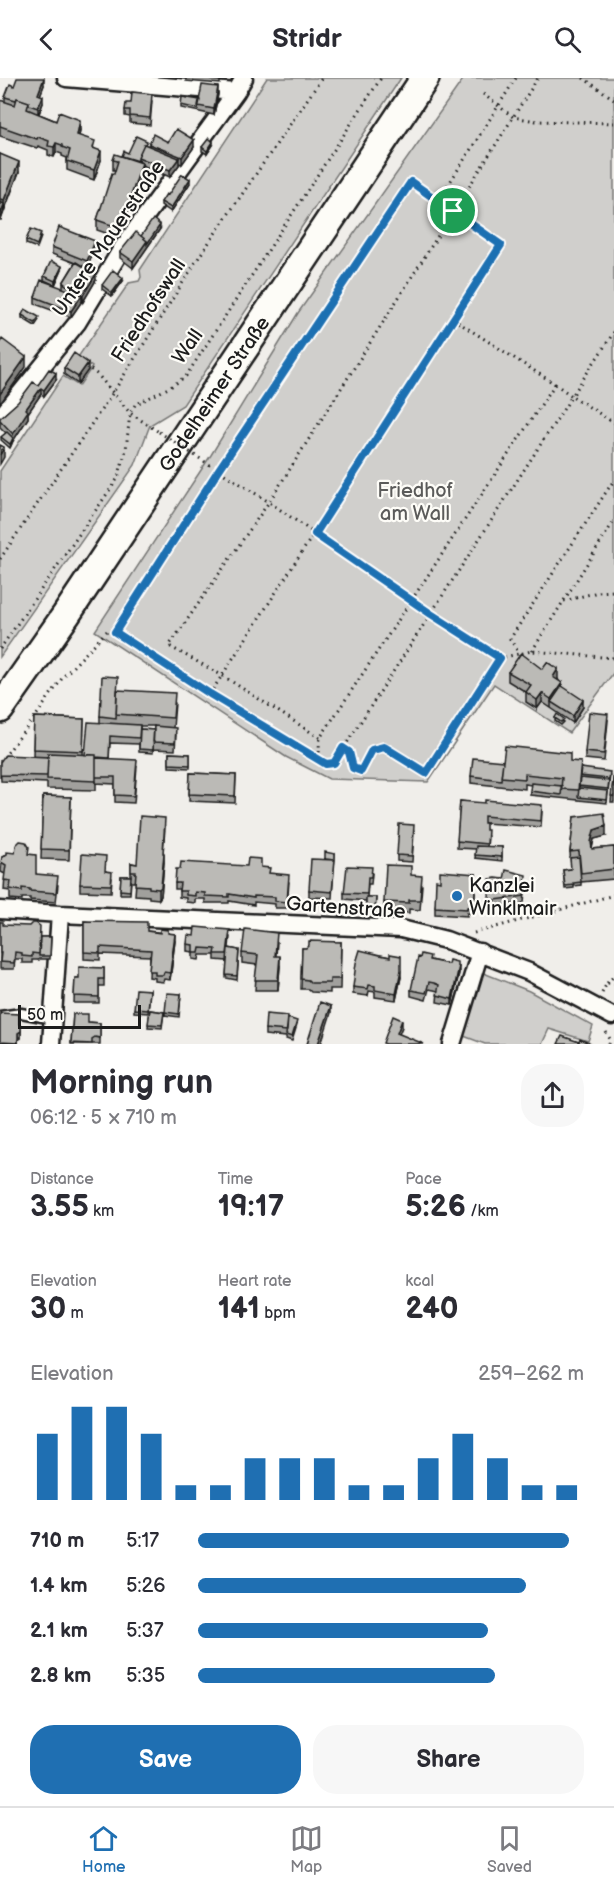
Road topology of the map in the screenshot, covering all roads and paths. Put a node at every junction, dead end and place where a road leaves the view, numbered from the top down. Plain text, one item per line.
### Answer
1 (66, 78) edge
2 (322, 78) edge
3 (381, 78) edge
4 (425, 78) edge
5 (516, 78) edge
6 (538, 78) edge
7 (583, 78) edge
8 (240, 85) edge
9 (483, 94) dead end
10 (614, 99) edge
11 (497, 105) junction
12 (513, 117) junction
13 (614, 123) edge
14 (438, 201) junction
15 (453, 211) junction
16 (453, 319) junction
17 (614, 332) edge
18 (58, 346) junction
19 (555, 384) junction
20 (114, 391) junction
21 (572, 396) junction
22 (130, 413) junction
23 (0, 415) edge
24 (614, 423) edge
25 (218, 471) junction
26 (614, 480) edge
27 (269, 502) junction
28 (614, 521) edge
29 (315, 534) junction
30 (0, 559) edge
31 (614, 591) edge
32 (412, 601) junction
33 (564, 601) junction
34 (431, 614) junction
35 (115, 632) junction
36 (0, 649) edge
37 (532, 651) junction
38 (520, 655) junction
39 (500, 658) junction
40 (614, 658) edge
41 (223, 676) junction
42 (210, 694) junction
43 (0, 709) edge
44 (320, 738) junction
45 (343, 748) junction
46 (320, 759) junction
47 (0, 762) edge
48 (614, 898) edge
49 (0, 910) edge
50 (60, 914) junction
51 (446, 940) junction
52 (480, 952) junction
53 (614, 976) edge
54 (607, 983) dead end
55 (0, 1016) edge
56 (53, 1019) junction
57 (613, 1021) edge
58 (51, 1044) edge
59 (452, 1044) edge

1 - 8 street
2 - 20 path, Friedhofswall
3 - 22 path, Wall
4 - 43 main road, Godelheimer Straße
5 - 11 path
6 - 12 path
7 - 10 path
8 - 18 street, Untere Mauerstraße
9 - 11 path
11 - 12 path
11 - 14 path
12 - 13 path
12 - 15 path
14 - 15 path
14 - 25 path
15 - 16 path
15 - 27 path
16 - 19 path
16 - 29 path
17 - 21 path
18 - 20 path
18 - 23 street, Untere Mauerstraße
19 - 21 path
19 - 32 path
20 - 22 path
20 - 30 path, Friedhofswall
21 - 24 path
21 - 34 path
22 - 25 path, bridge
22 - 36 path
25 - 27 path
25 - 35 path
26 - 38 path
27 - 29 path
27 - 41 path
28 - 33 path
29 - 32 path
29 - 41 path
31 - 33 path
32 - 34 path
32 - 44 path
33 - 37 path
34 - 39 path
34 - 45 path
35 - 42 path
35 - 47 path
37 - 38 path
37 - 40 path
38 - 39 path
39 - 45 path
41 - 42 path
41 - 44 path
42 - 46 path
44 - 46 path
45 - 46 path
48 - 51 path
49 - 50 street, Gartenstraße
50 - 51 street, Gartenstraße
50 - 56 street
51 - 52 street, Gartenstraße
52 - 57 street, Gartenstraße
52 - 59 street
53 - 54 path
55 - 56 lane
56 - 58 street

